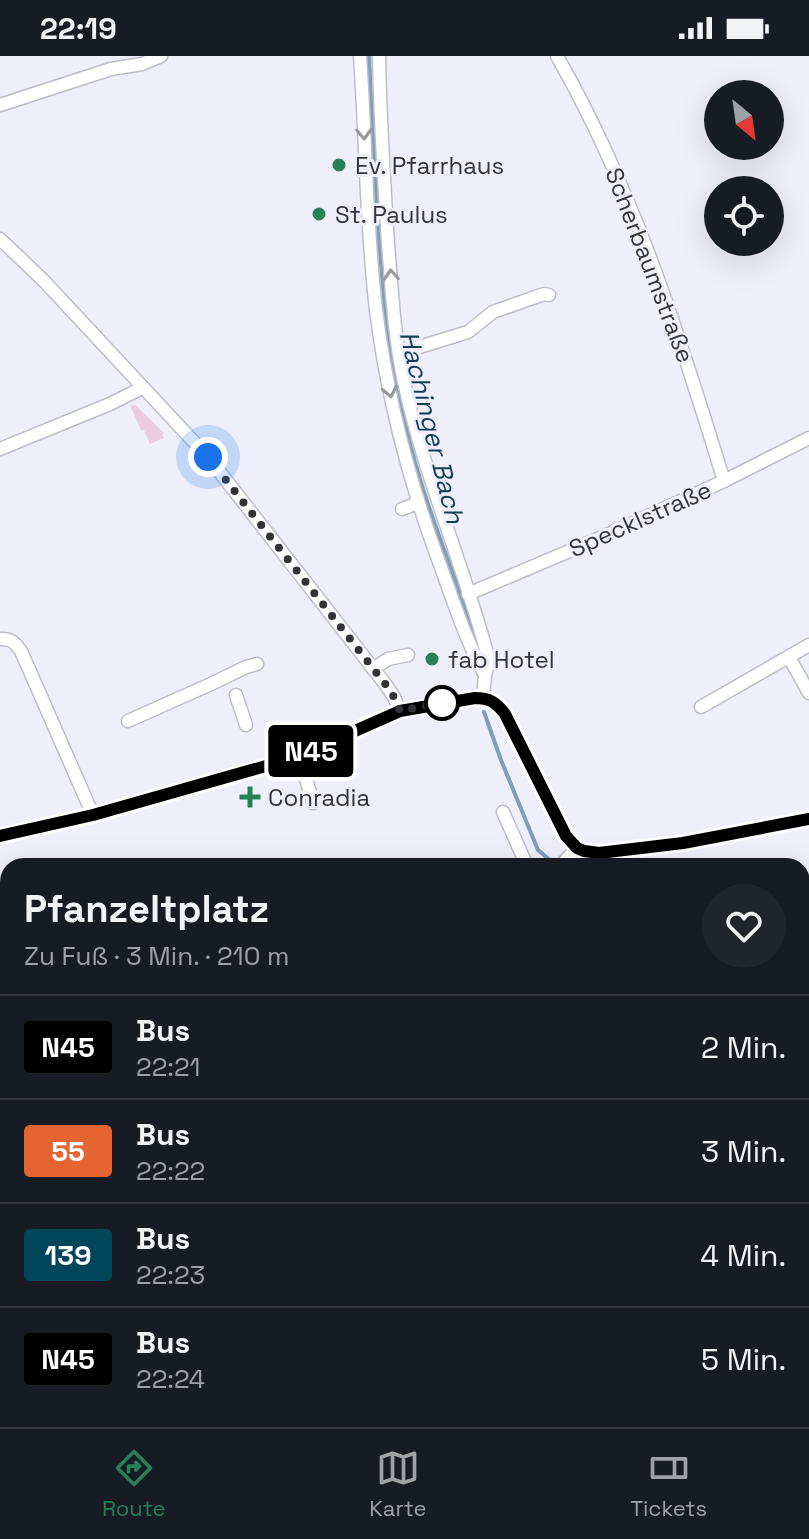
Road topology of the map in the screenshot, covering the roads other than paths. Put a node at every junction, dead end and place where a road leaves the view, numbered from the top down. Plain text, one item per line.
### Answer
1 (161, 56) edge
2 (360, 56) edge
3 (379, 56) edge
4 (557, 56) edge
5 (0, 105) edge
6 (372, 106) junction
7 (0, 239) edge
8 (549, 295) dead end
9 (385, 309) junction
10 (416, 348) dead end
11 (142, 388) junction
12 (809, 438) edge
13 (0, 449) edge
14 (724, 481) junction
15 (418, 503) junction
16 (402, 509) dead end
17 (468, 594) junction
18 (0, 639) edge
19 (809, 645) edge
20 (408, 655) dead end
21 (789, 657) junction
22 (257, 664) dead end
23 (373, 669) junction
24 (485, 675) junction
25 (809, 693) edge
26 (236, 695) dead end
27 (483, 698) junction
28 (701, 707) dead end
29 (400, 711) junction
30 (128, 721) dead end
31 (246, 725) dead end
32 (303, 754) junction
33 (313, 803) dead end
34 (503, 812) dead end
35 (93, 815) junction
36 (809, 819) edge
37 (0, 836) edge
38 (577, 848) junction
39 (523, 858) edge
40 (568, 858) edge

1 - 5 street
2 - 6 street
3 - 6 street
4 - 14 street, Scherbaumstraße
9 -> 6 street
6 -> 9 street
7 - 11 street
8 - 10 street
9 -> 15 street
9 - 17 street
11 - 13 street
11 - 23 street
12 - 14 street, Specklstraße
14 - 17 street, Specklstraße
15 - 16 street
15 - 24 street
17 - 24 street
18 - 35 street
19 - 21 street
20 - 23 street
21 - 25 street
21 - 28 street
22 - 30 street
23 - 29 street
24 - 27 street
26 - 31 street
27 - 29 main road
27 - 38 main road
29 - 32 main road
32 - 33 street
32 - 35 main road
34 - 39 street
35 - 37 main road
36 - 38 main road
38 - 40 street

